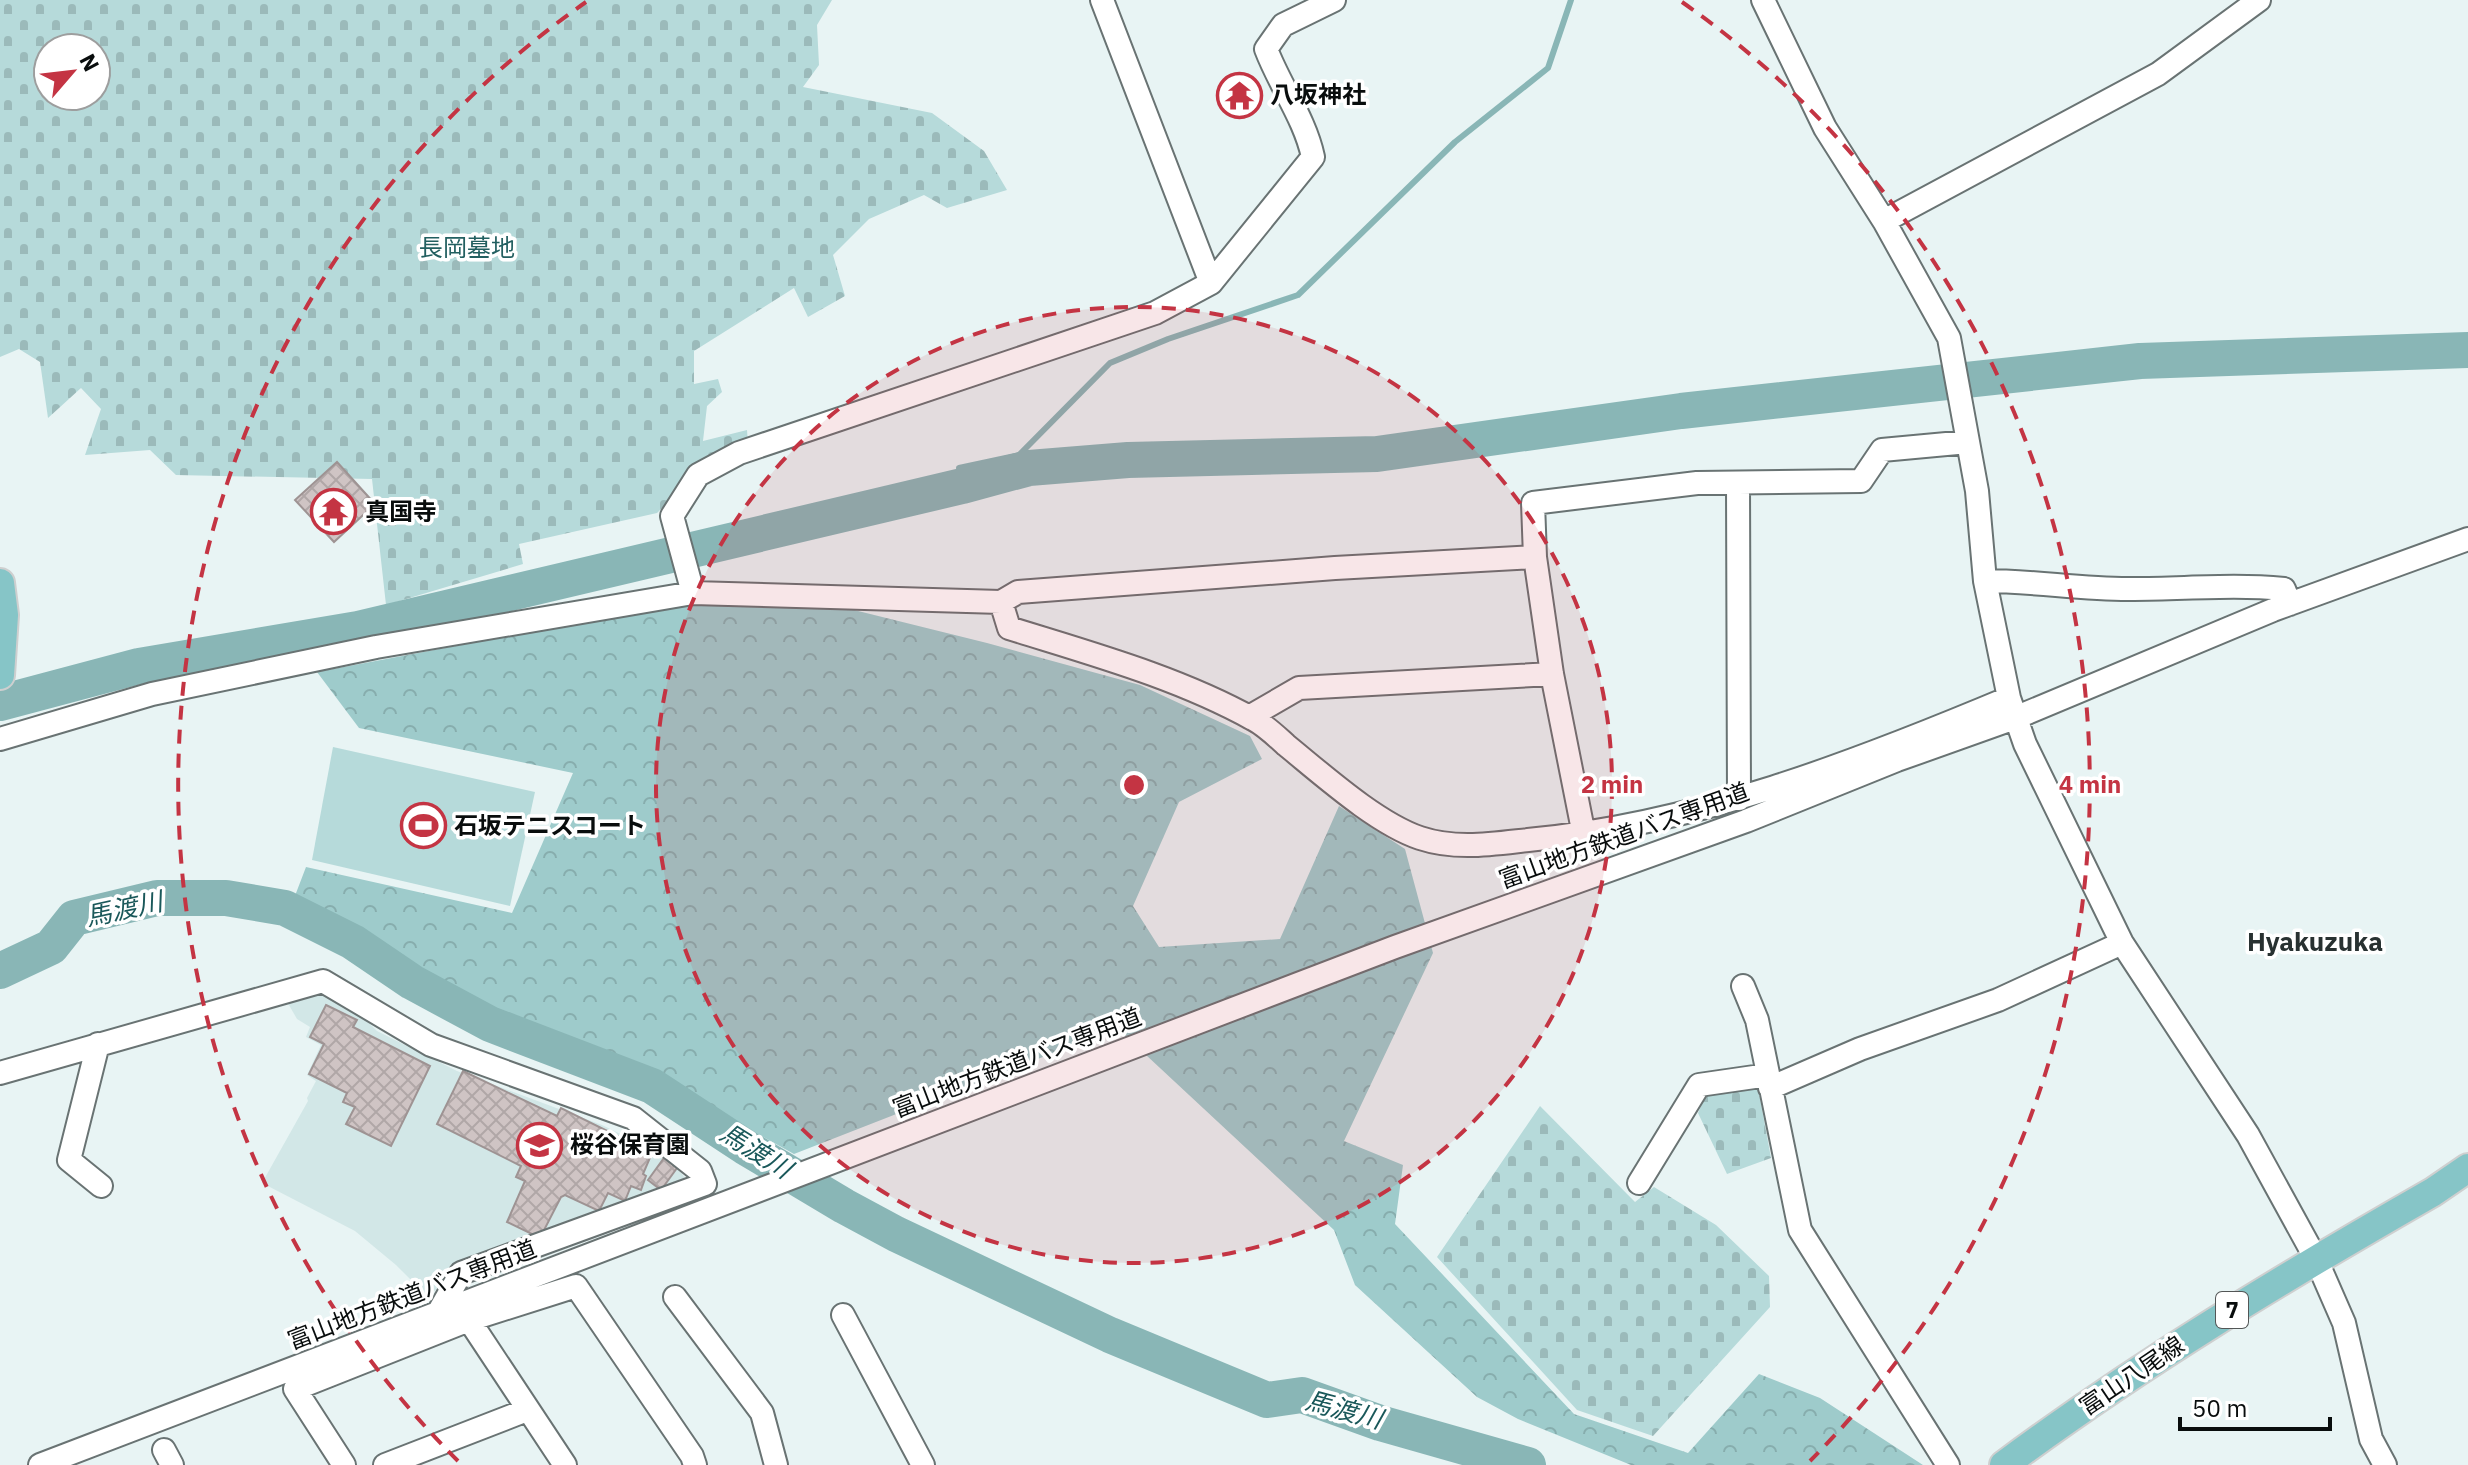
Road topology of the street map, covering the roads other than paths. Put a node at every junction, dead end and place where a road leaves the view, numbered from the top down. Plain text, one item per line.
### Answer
1 (1102, 0) edge
2 (1334, 0) edge
3 (1763, 0) edge
4 (2259, 0) edge
5 (1884, 221) junction
6 (1211, 283) junction
7 (1968, 442) junction
8 (1738, 483) junction
9 (2468, 539) edge
10 (1535, 557) junction
11 (1985, 581) junction
12 (0, 583) edge
13 (693, 593) junction
14 (1001, 602) junction
15 (2290, 604) junction
16 (0, 674) edge
17 (1552, 674) junction
18 (2012, 708) junction
19 (1249, 717) junction
20 (0, 739) edge
21 (1739, 799) junction
22 (1584, 835) junction
23 (2122, 943) junction
24 (1743, 986) dead end
25 (98, 1044) junction
26 (0, 1073) edge
27 (1769, 1082) junction
28 (2468, 1168) edge
29 (1639, 1183) dead end
30 (101, 1186) dead end
31 (2316, 1259) junction
32 (675, 1297) dead end
33 (438, 1313) junction
34 (843, 1315) dead end
35 (469, 1320) junction
36 (527, 1410) junction
37 (338, 1463) edge
38 (40, 1465) edge
39 (385, 1465) edge
40 (565, 1465) edge
41 (695, 1465) edge
42 (776, 1465) edge
43 (923, 1465) edge
44 (1948, 1465) edge
45 (2004, 1465) edge
46 (2385, 1465) edge

1 - 6 street
2 - 6 street
3 - 5 street
4 - 5 street
5 - 7 street
6 - 13 street
7 - 8 street
7 - 11 street
8 - 10 street
8 - 21 street
9 - 15 street
10 - 14 street
10 - 17 street
11 - 15 street
11 - 18 street
12 - 16 main road
13 - 14 street
13 - 20 street
14 - 19 street
15 - 18 street
17 - 19 street
17 - 22 street
18 - 21 street
18 - 23 street
18 - 33 street, 富山地方鉄道バス専用道
19 - 22 street
21 - 22 street
23 - 27 street
23 - 31 street
24 - 27 street
25 - 26 street
25 - 30 street
25 - 33 street
27 - 29 street
27 - 44 street
28 - 31 main road, 富山八尾線 / 7
31 - 45 main road, 富山八尾線 / 7
31 - 46 street
32 - 42 street
33 - 38 street, 富山地方鉄道バス専用道
34 - 43 street
35 - 36 street
35 - 37 street
35 - 41 street
36 - 39 street
36 - 40 street

